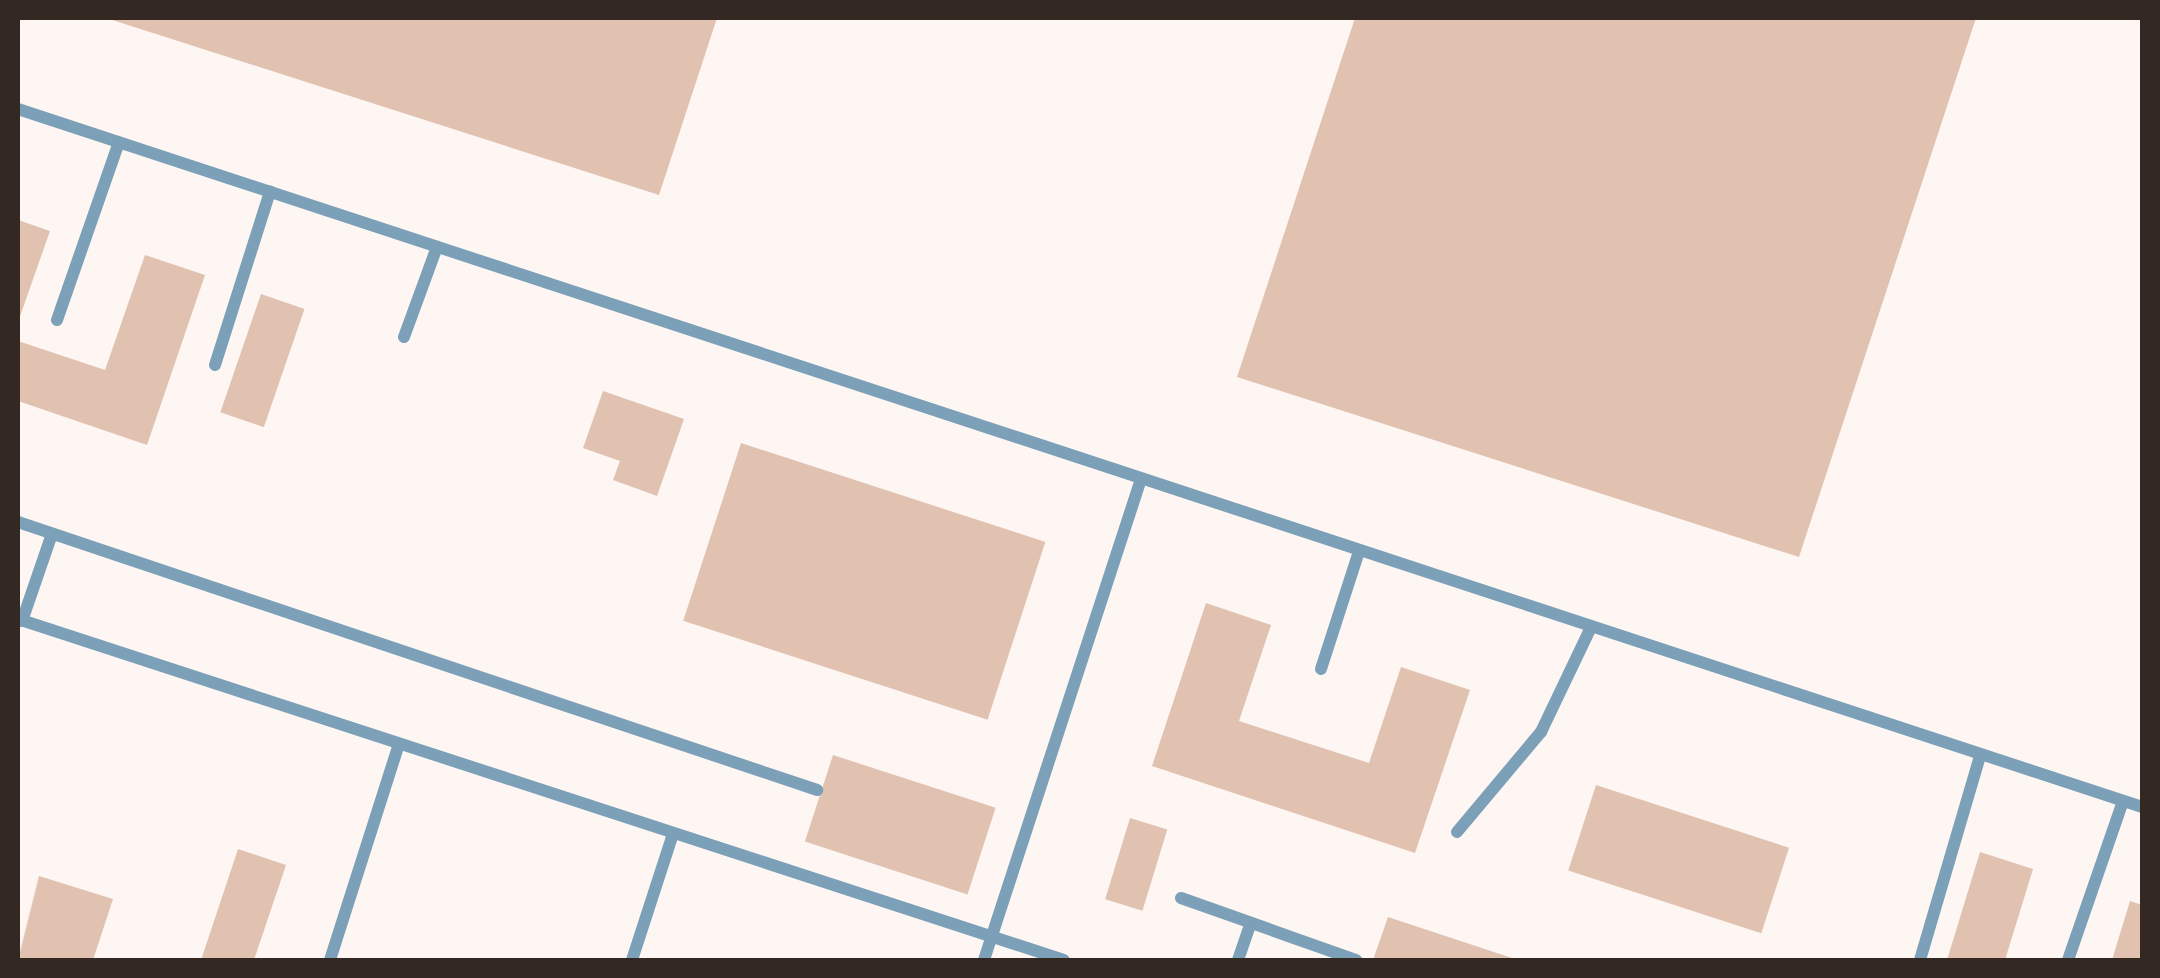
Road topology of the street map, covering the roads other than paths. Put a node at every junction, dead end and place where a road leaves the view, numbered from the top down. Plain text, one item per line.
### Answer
1 (18, 108) edge
2 (119, 142) junction
3 (270, 192) junction
4 (437, 247) junction
5 (57, 320) dead end
6 (404, 337) dead end
7 (215, 364) dead end
8 (1142, 480) junction
9 (18, 522) edge
10 (52, 534) junction
11 (1359, 551) junction
12 (20, 620) edge
13 (1592, 627) junction
14 (1320, 669) dead end
15 (399, 744) junction
16 (1980, 756) junction
17 (817, 790) dead end
18 (2123, 801) junction
19 (2142, 807) edge
20 (1457, 832) dead end
21 (673, 834) junction
22 (1181, 898) dead end
23 (1250, 926) junction
24 (991, 937) junction
25 (330, 960) edge
26 (632, 960) edge
27 (984, 960) edge
28 (1064, 960) edge
29 (1238, 960) edge
30 (1356, 960) edge
31 (1920, 960) edge
32 (2068, 960) edge

1 - 2 lane
2 - 3 lane
2 - 5 lane
3 - 4 lane
3 - 7 lane
4 - 6 lane
4 - 8 lane
8 - 11 lane
8 - 24 lane
9 - 10 lane
10 - 12 lane
10 - 17 lane
11 - 13 lane
11 - 14 lane
12 - 15 lane
13 - 16 lane
13 - 20 lane
15 - 21 lane
15 - 25 lane
16 - 18 lane
16 - 31 lane
18 - 19 lane
18 - 32 lane
21 - 24 lane
21 - 26 lane
22 - 23 lane
23 - 29 lane
23 - 30 lane
24 - 27 lane
24 - 28 lane

